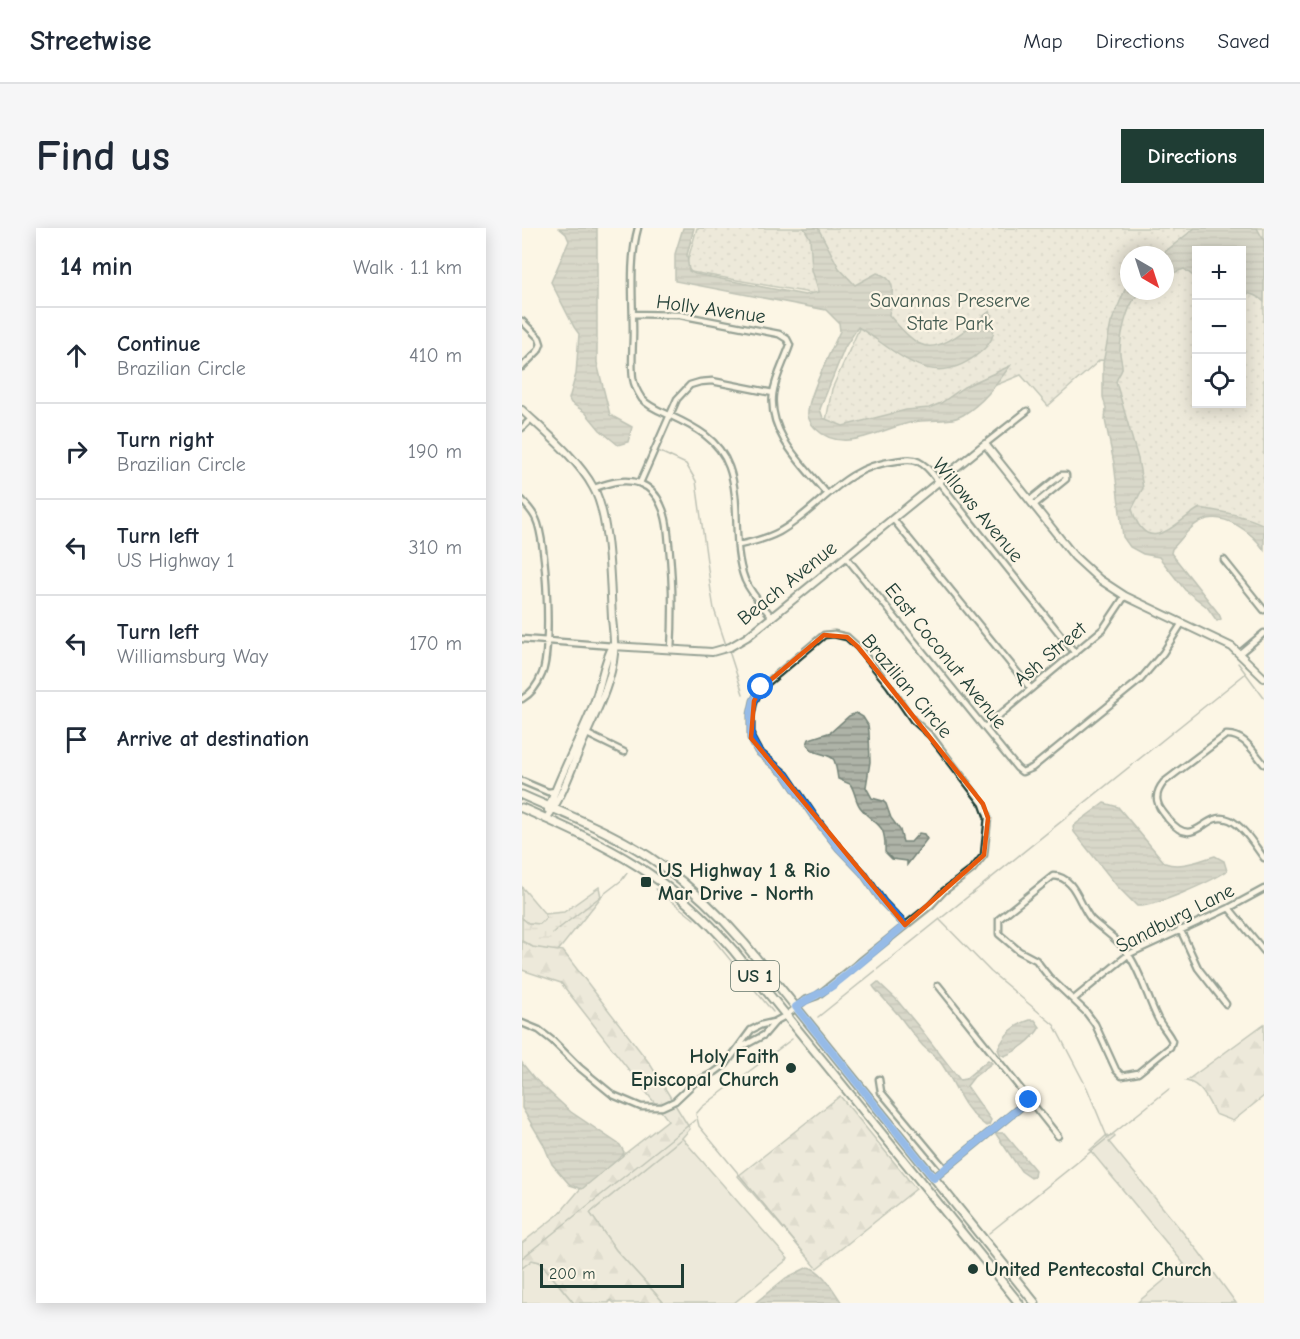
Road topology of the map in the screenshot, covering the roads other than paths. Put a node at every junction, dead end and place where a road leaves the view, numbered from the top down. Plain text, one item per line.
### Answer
1 (638, 228) edge
2 (633, 314) junction
3 (522, 321) edge
4 (522, 367) edge
5 (773, 393) junction
6 (522, 410) edge
7 (1027, 411) dead end
8 (670, 415) junction
9 (531, 419) junction
10 (522, 428) edge
11 (985, 444) junction
12 (939, 482) junction
13 (640, 483) junction
14 (594, 488) junction
15 (827, 494) junction
16 (522, 501) edge
17 (1032, 502) junction
18 (893, 519) junction
19 (739, 545) junction
20 (846, 557) junction
21 (1224, 560) dead end
22 (1125, 596) junction
23 (1264, 610) edge
24 (772, 617) junction
25 (1182, 623) junction
26 (1264, 633) edge
27 (522, 639) edge
28 (546, 640) junction
29 (613, 646) junction
30 (671, 650) junction
31 (1075, 652) junction
32 (1240, 653) junction
33 (1264, 678) edge
34 (1030, 690) junction
35 (522, 699) edge
36 (985, 727) junction
37 (584, 733) junction
38 (624, 752) dead end
39 (1264, 764) edge
40 (522, 781) edge
41 (532, 786) junction
42 (557, 791) junction
43 (525, 796) edge
44 (522, 808) edge
45 (551, 808) junction
46 (546, 819) junction
47 (1264, 858) edge
48 (1264, 889) edge
49 (1229, 908) junction
50 (905, 925) junction
51 (1180, 929) junction
52 (1264, 951) edge
53 (1129, 954) junction
54 (938, 985) dead end
55 (1074, 999) junction
56 (1226, 1004) dead end
57 (796, 1007) junction
58 (787, 1015) junction
59 (778, 1019) junction
60 (522, 1023) edge
61 (736, 1052) junction
62 (879, 1079) dead end
63 (1029, 1100) junction
64 (1058, 1136) dead end
65 (945, 1169) junction
66 (912, 1170) junction
67 (934, 1178) junction
68 (1000, 1279) junction
69 (1023, 1287) junction
70 (1020, 1303) edge
71 (1035, 1303) edge

1 - 2 street
2 - 5 street, Holly Avenue
2 - 8 street
3 - 4 street
5 - 8 street
5 - 15 street, Holly Avenue
6 - 9 street
7 - 11 street, Beach Avenue
8 - 13 street
8 - 19 street
9 - 10 street
9 - 14 street
11 - 12 street, Beach Avenue
11 - 17 street
12 - 15 street, Willows Avenue
12 - 18 street, Beach Avenue
12 - 31 street, Willows Avenue
13 - 14 street
13 - 30 street
14 - 29 street
15 - 19 street, Willows Avenue
16 - 28 street
17 - 17 street
17 - 22 street
18 - 20 street, Beach Avenue
18 - 34 street
19 - 24 street
20 - 24 street, Beach Avenue
20 - 36 street, East Coconut Avenue
21 - 23 street
22 - 25 street
22 - 31 street, Ash Street
24 - 30 street, Beach Avenue
25 - 32 street
25 - 36 street, East Coconut Avenue
26 - 32 street
27 - 28 street, Beach Avenue
28 - 29 street, Beach Avenue
28 - 35 street
29 - 30 street, Beach Avenue
29 - 37 street
31 - 34 street, Ash Street
32 - 33 street
34 - 36 street, Ash Street
37 - 38 street
37 - 42 street
37 - 45 street
39 - 47 street
40 - 41 street
41 - 42 street
41 - 43 street
42 - 45 street
43 - 45 main road, US 1
44 - 46 main road, US 1
45 - 46 street
45 - 57 main road, US 1
46 - 58 main road, US 1
48 - 49 street, Sandburg Lane
49 - 51 street, Sandburg Lane
49 - 52 street
50 - 50 street, Brazilian Circle
50 - 57 street, Brazilian Circle
51 - 53 street, Sandburg Lane
51 - 56 street
53 - 55 street, Sandburg Lane
53 - 55 street
53 - 55 street
54 - 63 street
57 - 58 street, Brazilian Circle
57 - 67 main road, US 1
58 - 59 street, Brazilian Circle
58 - 66 main road, US 1
59 - 61 street
59 - 61 street, Brazilian Circle
60 - 61 street
62 - 65 street
63 - 64 street
63 - 65 street
65 - 67 street
66 - 67 main road
66 - 68 main road, US 1
67 - 69 main road, US 1
68 - 69 main road
68 - 70 main road, US 1
69 - 71 main road, US 1

